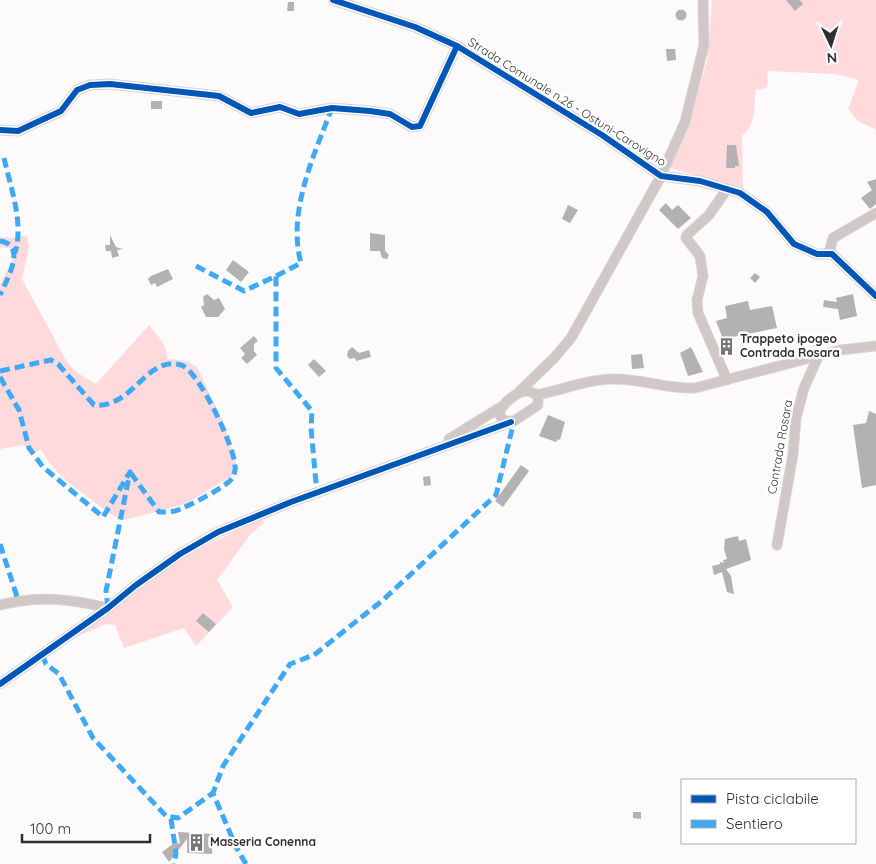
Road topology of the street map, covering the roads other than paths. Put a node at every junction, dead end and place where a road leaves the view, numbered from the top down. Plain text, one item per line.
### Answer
1 (333, 0) edge
2 (704, 0) edge
3 (456, 46) junction
4 (0, 130) edge
5 (661, 176) junction
6 (727, 189) junction
7 (876, 214) edge
8 (832, 254) junction
9 (876, 296) edge
10 (876, 346) edge
11 (818, 357) junction
12 (546, 366) junction
13 (726, 380) junction
14 (561, 390) junction
15 (519, 392) junction
16 (536, 394) junction
17 (538, 405) junction
18 (501, 408) junction
19 (511, 422) junction
20 (434, 448) junction
21 (777, 545) dead end
22 (0, 605) edge
23 (108, 608) junction
24 (0, 684) edge

1 - 3 street, Strada Comunale n.26 - Ostuni-Carovigno
2 - 5 street
3 - 4 street
3 - 5 street, Strada Comunale n.26 - Ostuni-Carovigno
5 - 6 street, Strada Comunale n.26 - Ostuni-Carovigno
5 - 12 street
6 - 8 street, Strada Comunale n.26 - Ostuni-Carovigno
6 - 13 street
7 - 8 street
8 - 9 street
10 - 11 street
11 - 13 street
11 - 21 street, Contrada Rosara
12 - 15 street
12 - 16 street
13 - 14 street
14 - 16 street
14 - 17 street
15 - 16 street
15 - 18 street
16 - 17 street
17 - 19 street
18 - 19 street
18 - 20 street
19 - 20 street
20 - 23 street
22 - 23 street
23 - 24 street

